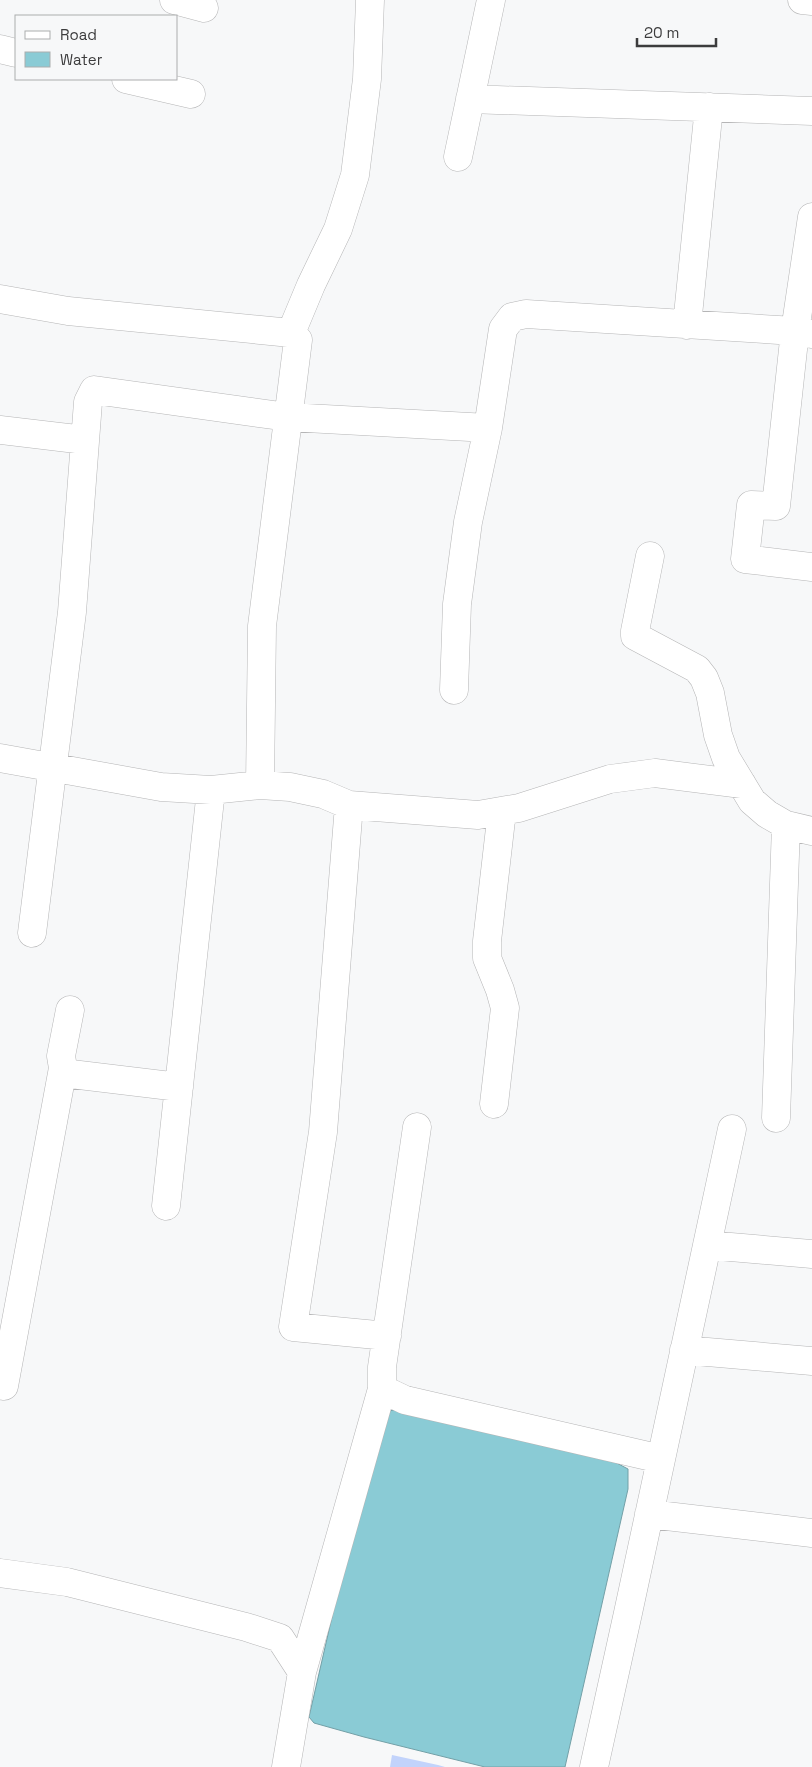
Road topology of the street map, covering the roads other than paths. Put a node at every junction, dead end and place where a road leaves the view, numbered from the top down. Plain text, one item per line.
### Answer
1 (174, 0) edge
2 (370, 0) edge
3 (491, 0) edge
4 (802, 0) edge
5 (812, 1) edge
6 (204, 8) dead end
7 (0, 49) edge
8 (15, 53) edge
9 (130, 80) edge
10 (191, 94) dead end
11 (470, 99) junction
12 (709, 107) junction
13 (812, 111) edge
14 (458, 157) dead end
15 (812, 217) edge
16 (0, 300) edge
17 (687, 325) junction
18 (803, 332) edge
19 (291, 333) junction
20 (288, 417) junction
21 (488, 428) junction
22 (0, 430) edge
23 (85, 440) junction
24 (650, 556) dead end
25 (812, 567) edge
26 (454, 690) dead end
27 (0, 758) edge
28 (53, 768) junction
29 (742, 784) junction
30 (260, 786) junction
31 (211, 790) junction
32 (349, 805) junction
33 (502, 811) junction
34 (786, 825) junction
35 (812, 831) edge
36 (32, 933) dead end
37 (70, 1010) dead end
38 (63, 1068) junction
39 (180, 1087) junction
40 (494, 1104) dead end
41 (776, 1118) dead end
42 (417, 1127) dead end
43 (732, 1129) dead end
44 (166, 1206) dead end
45 (707, 1245) junction
46 (812, 1254) edge
47 (387, 1336) junction
48 (684, 1350) junction
49 (812, 1361) edge
50 (4, 1386) dead end
51 (382, 1389) junction
52 (661, 1459) junction
53 (649, 1514) junction
54 (812, 1533) edge
55 (0, 1573) edge
56 (302, 1672) junction
57 (286, 1767) edge
58 (594, 1767) edge

1 - 6 street
2 - 19 street
3 - 11 street
4 - 5 street
7 - 8 street
9 - 10 street
11 - 12 street
11 - 14 street
12 - 13 street
12 - 17 street
15 - 18 street
16 - 19 street
17 - 18 street
17 - 21 street
18 - 25 street
19 - 20 street
20 - 21 street
20 - 23 street
20 - 30 street
21 - 26 street
22 - 23 street
23 - 28 street
24 - 29 street
27 - 28 street
28 - 31 street
28 - 36 street
29 - 33 street
29 - 34 street
30 - 31 street
30 - 32 street
31 - 39 street
32 - 33 street
32 - 47 street
33 - 40 street
34 - 35 street
34 - 41 street
37 - 38 street
38 - 39 street
38 - 50 street
39 - 44 street
42 - 47 street
43 - 45 street
45 - 46 street
45 - 48 street
47 - 51 street
48 - 49 street
48 - 52 street
51 - 52 street
51 - 56 street
52 - 53 street
53 - 54 street
53 - 58 street
55 - 56 street
56 - 57 street

